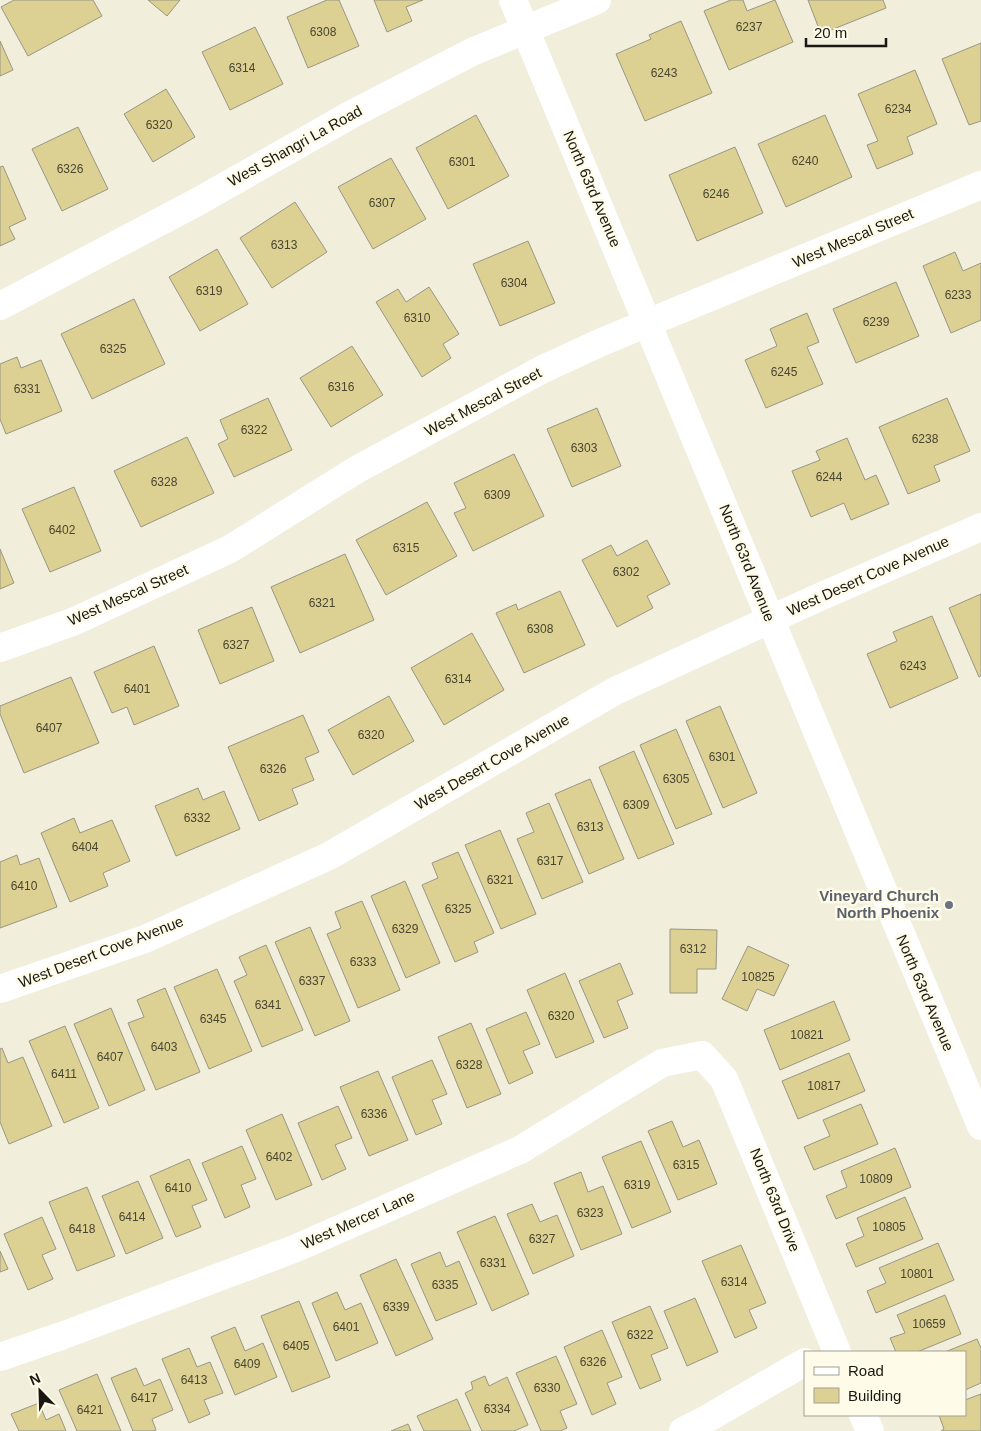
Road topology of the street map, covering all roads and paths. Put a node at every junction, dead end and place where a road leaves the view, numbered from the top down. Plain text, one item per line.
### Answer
1 (513, 0) edge
2 (597, 0) edge
3 (525, 30) junction
4 (981, 185) edge
5 (0, 306) edge
6 (648, 323) junction
7 (981, 527) edge
8 (770, 619) junction
9 (0, 648) edge
10 (0, 989) edge
11 (702, 1055) joint
12 (981, 1126) edge
13 (832, 1350) edge
14 (0, 1357) edge
15 (804, 1363) edge
16 (863, 1416) edge
17 (683, 1431) edge
18 (870, 1431) edge

1 - 3 street, North 63rd Avenue
2 - 3 street, West Shangri La Road
3 - 5 street, West Shangri La Road
3 - 6 street, North 63rd Avenue
4 - 6 street, West Mescal Street
6 - 8 street, North 63rd Avenue
6 - 9 street, West Mescal Street
7 - 8 street, West Desert Cove Avenue
8 - 10 street, West Desert Cove Avenue
8 - 12 street, North 63rd Avenue
11 - 13 street, North 63rd Drive
11 - 14 street, West Mercer Lane
15 - 17 street
16 - 18 street

